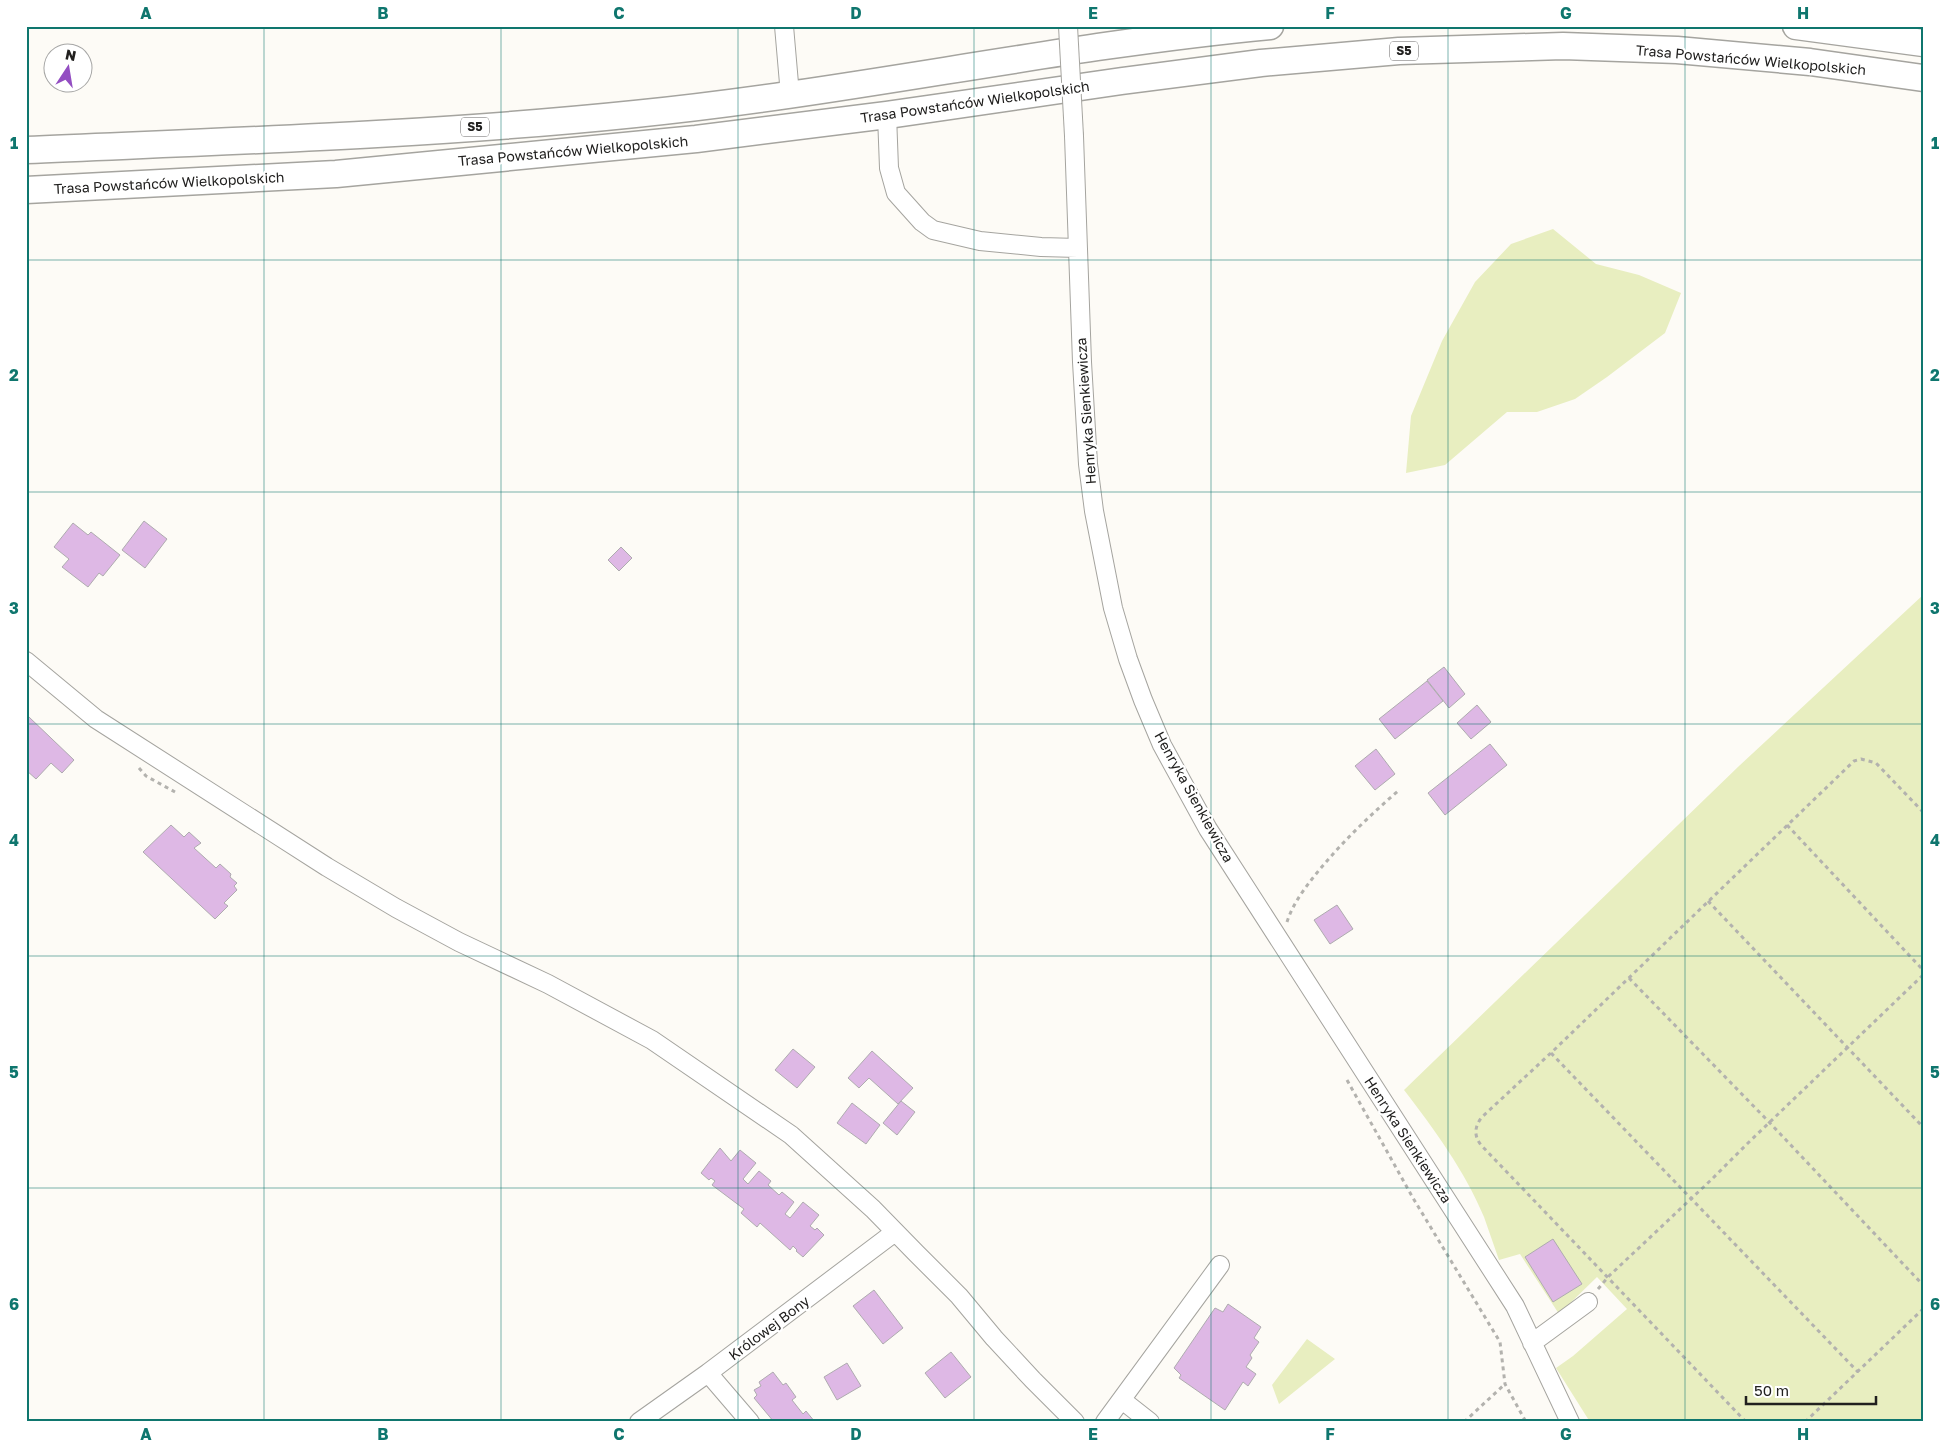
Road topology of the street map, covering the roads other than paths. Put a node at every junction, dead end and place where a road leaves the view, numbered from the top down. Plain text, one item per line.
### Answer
1 (784, 26) edge
2 (1068, 26) edge
3 (1270, 26) edge
4 (1796, 26) edge
5 (1923, 43) edge
6 (1923, 78) edge
7 (790, 95) junction
8 (887, 115) junction
9 (26, 150) edge
10 (26, 190) edge
11 (1078, 248) junction
12 (26, 661) edge
13 (896, 1232) junction
14 (1220, 1265) dead end
15 (1588, 1302) road end
16 (1532, 1343) junction
17 (708, 1373) junction
18 (1122, 1400) junction
19 (639, 1422) edge
20 (750, 1422) edge
21 (1075, 1422) edge
22 (1105, 1422) edge
23 (1150, 1422) edge
24 (1570, 1422) edge

1 - 7 street
2 - 11 street, Henryka Sienkiewicza, bridge
3 - 7 highway, S5
4 - 5 highway
6 - 8 highway, Trasa Powstańców Wielkopolskich / S5
7 - 9 highway, S5
8 - 10 highway, Trasa Powstańców Wielkopolskich / S5
8 - 11 street
11 - 16 street, Henryka Sienkiewicza
12 - 13 street
13 - 17 street, Królowej Bony
13 - 21 street
14 - 18 street
15 - 16 street
16 - 24 street, Henryka Sienkiewicza
17 - 19 street, Królowej Bony
17 - 20 street
18 - 22 street
18 - 23 street

